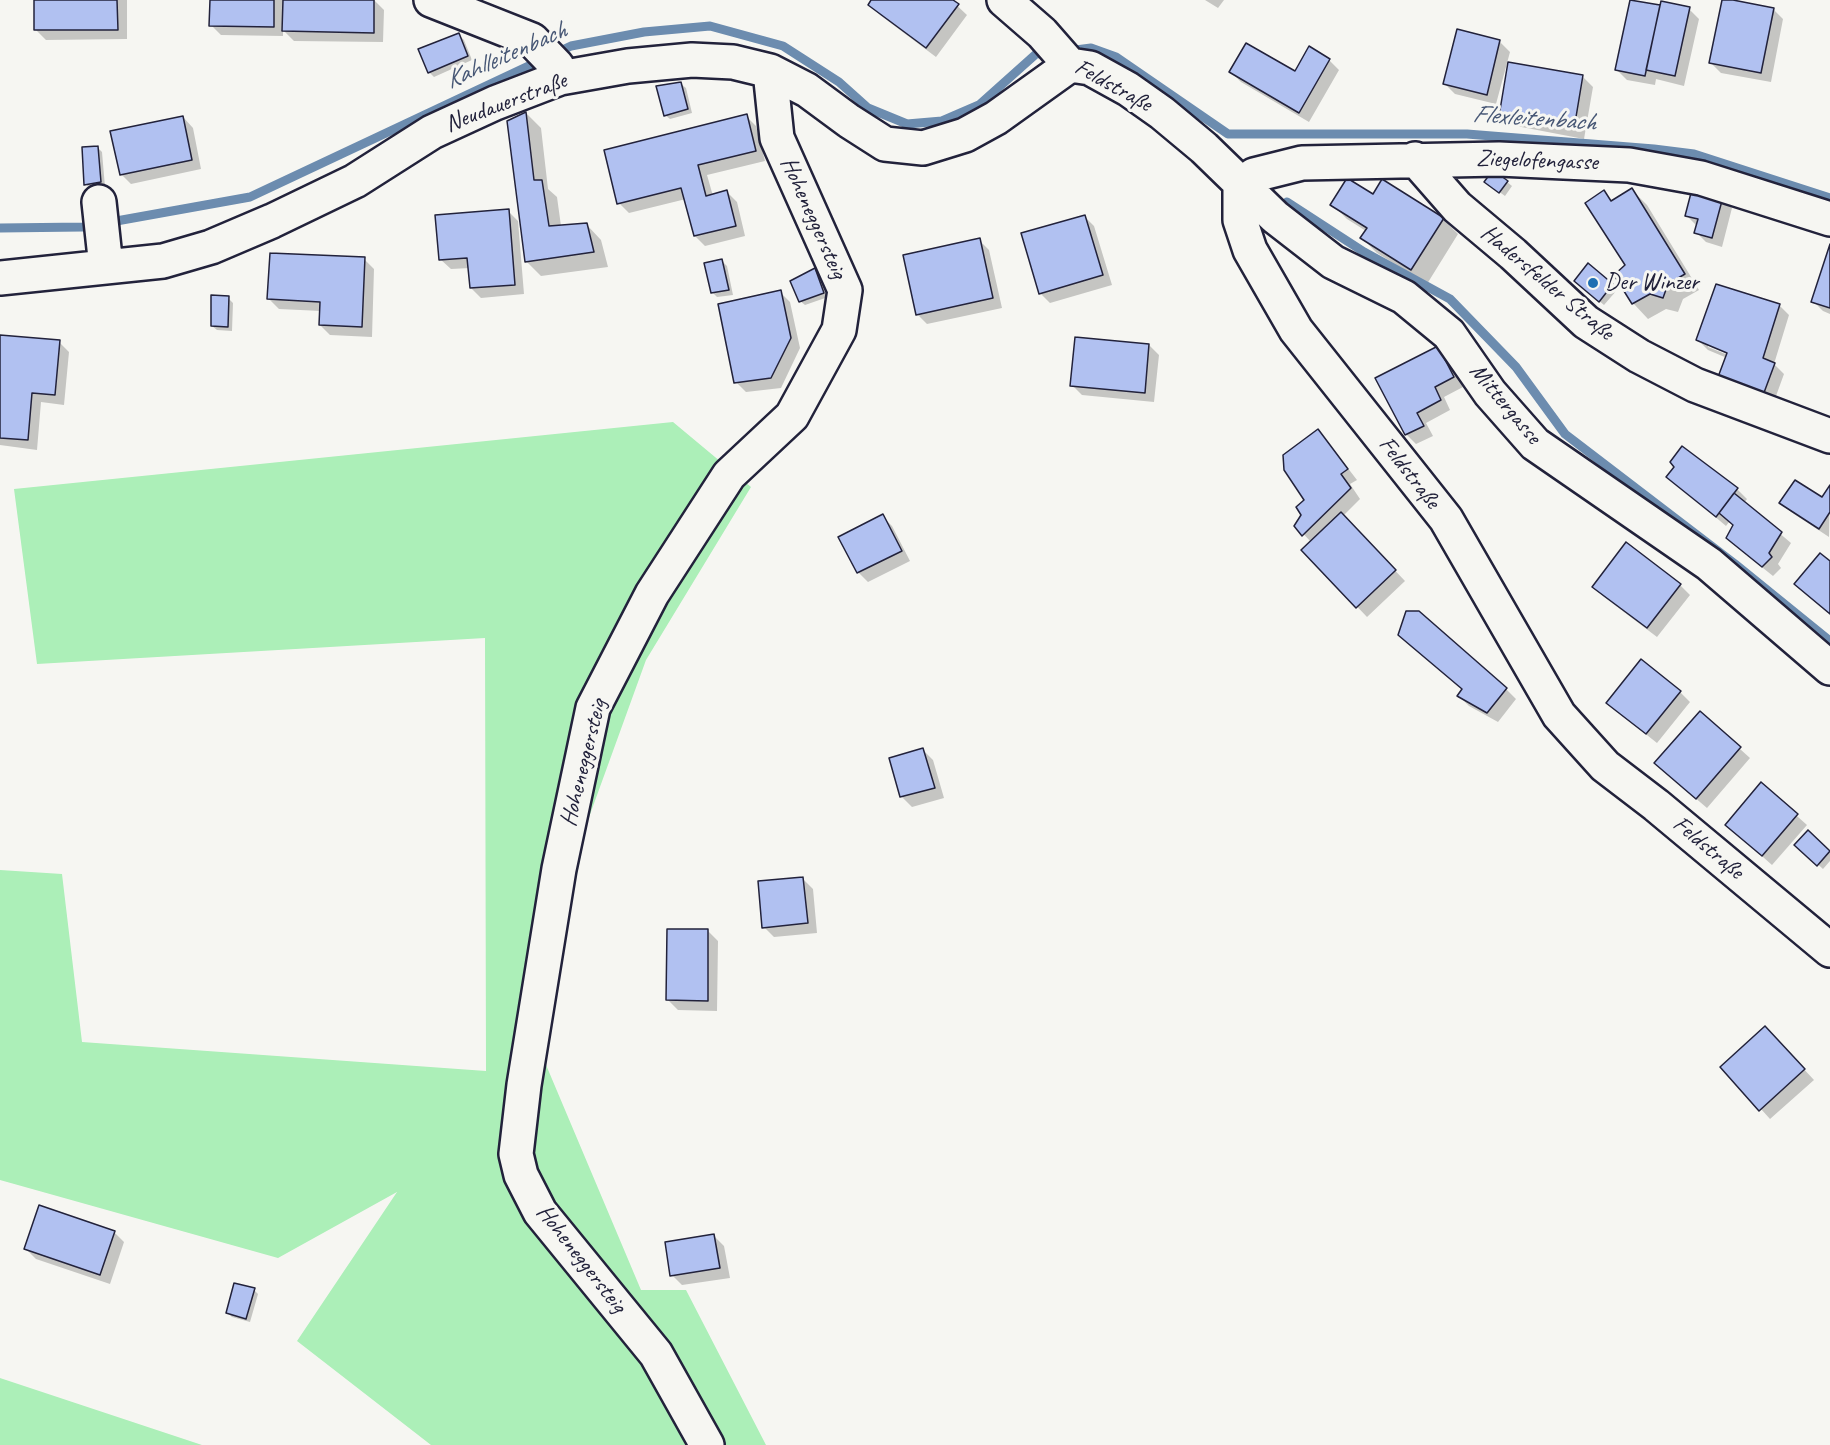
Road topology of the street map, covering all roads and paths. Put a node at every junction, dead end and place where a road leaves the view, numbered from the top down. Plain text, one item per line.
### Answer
1 (431, 0) edge
2 (1004, 0) edge
3 (552, 64) junction
4 (1070, 65) junction
5 (770, 71) junction
6 (1415, 159) junction
7 (1240, 185) junction
8 (99, 202) dead end
9 (1830, 219) edge
10 (106, 267) junction
11 (0, 278) edge
12 (1830, 436) edge
13 (1830, 668) edge
14 (1830, 950) edge
15 (707, 1445) edge

1 - 3 street
2 - 4 street, Feldstraße
3 - 5 street, Neudauerstraße
3 - 10 street, Neudauerstraße
4 - 5 street, Neudauerstraße
4 - 7 street, Feldstraße
5 - 15 street, Hoheneggersteig
6 - 7 street, Ziegelofengasse
6 - 9 street, Ziegelofengasse
6 - 12 street, Hadersfelder Straße
7 - 13 street, Mittergasse
7 - 14 street, Feldstraße
8 - 10 street
10 - 11 street, Neudauerstraße

